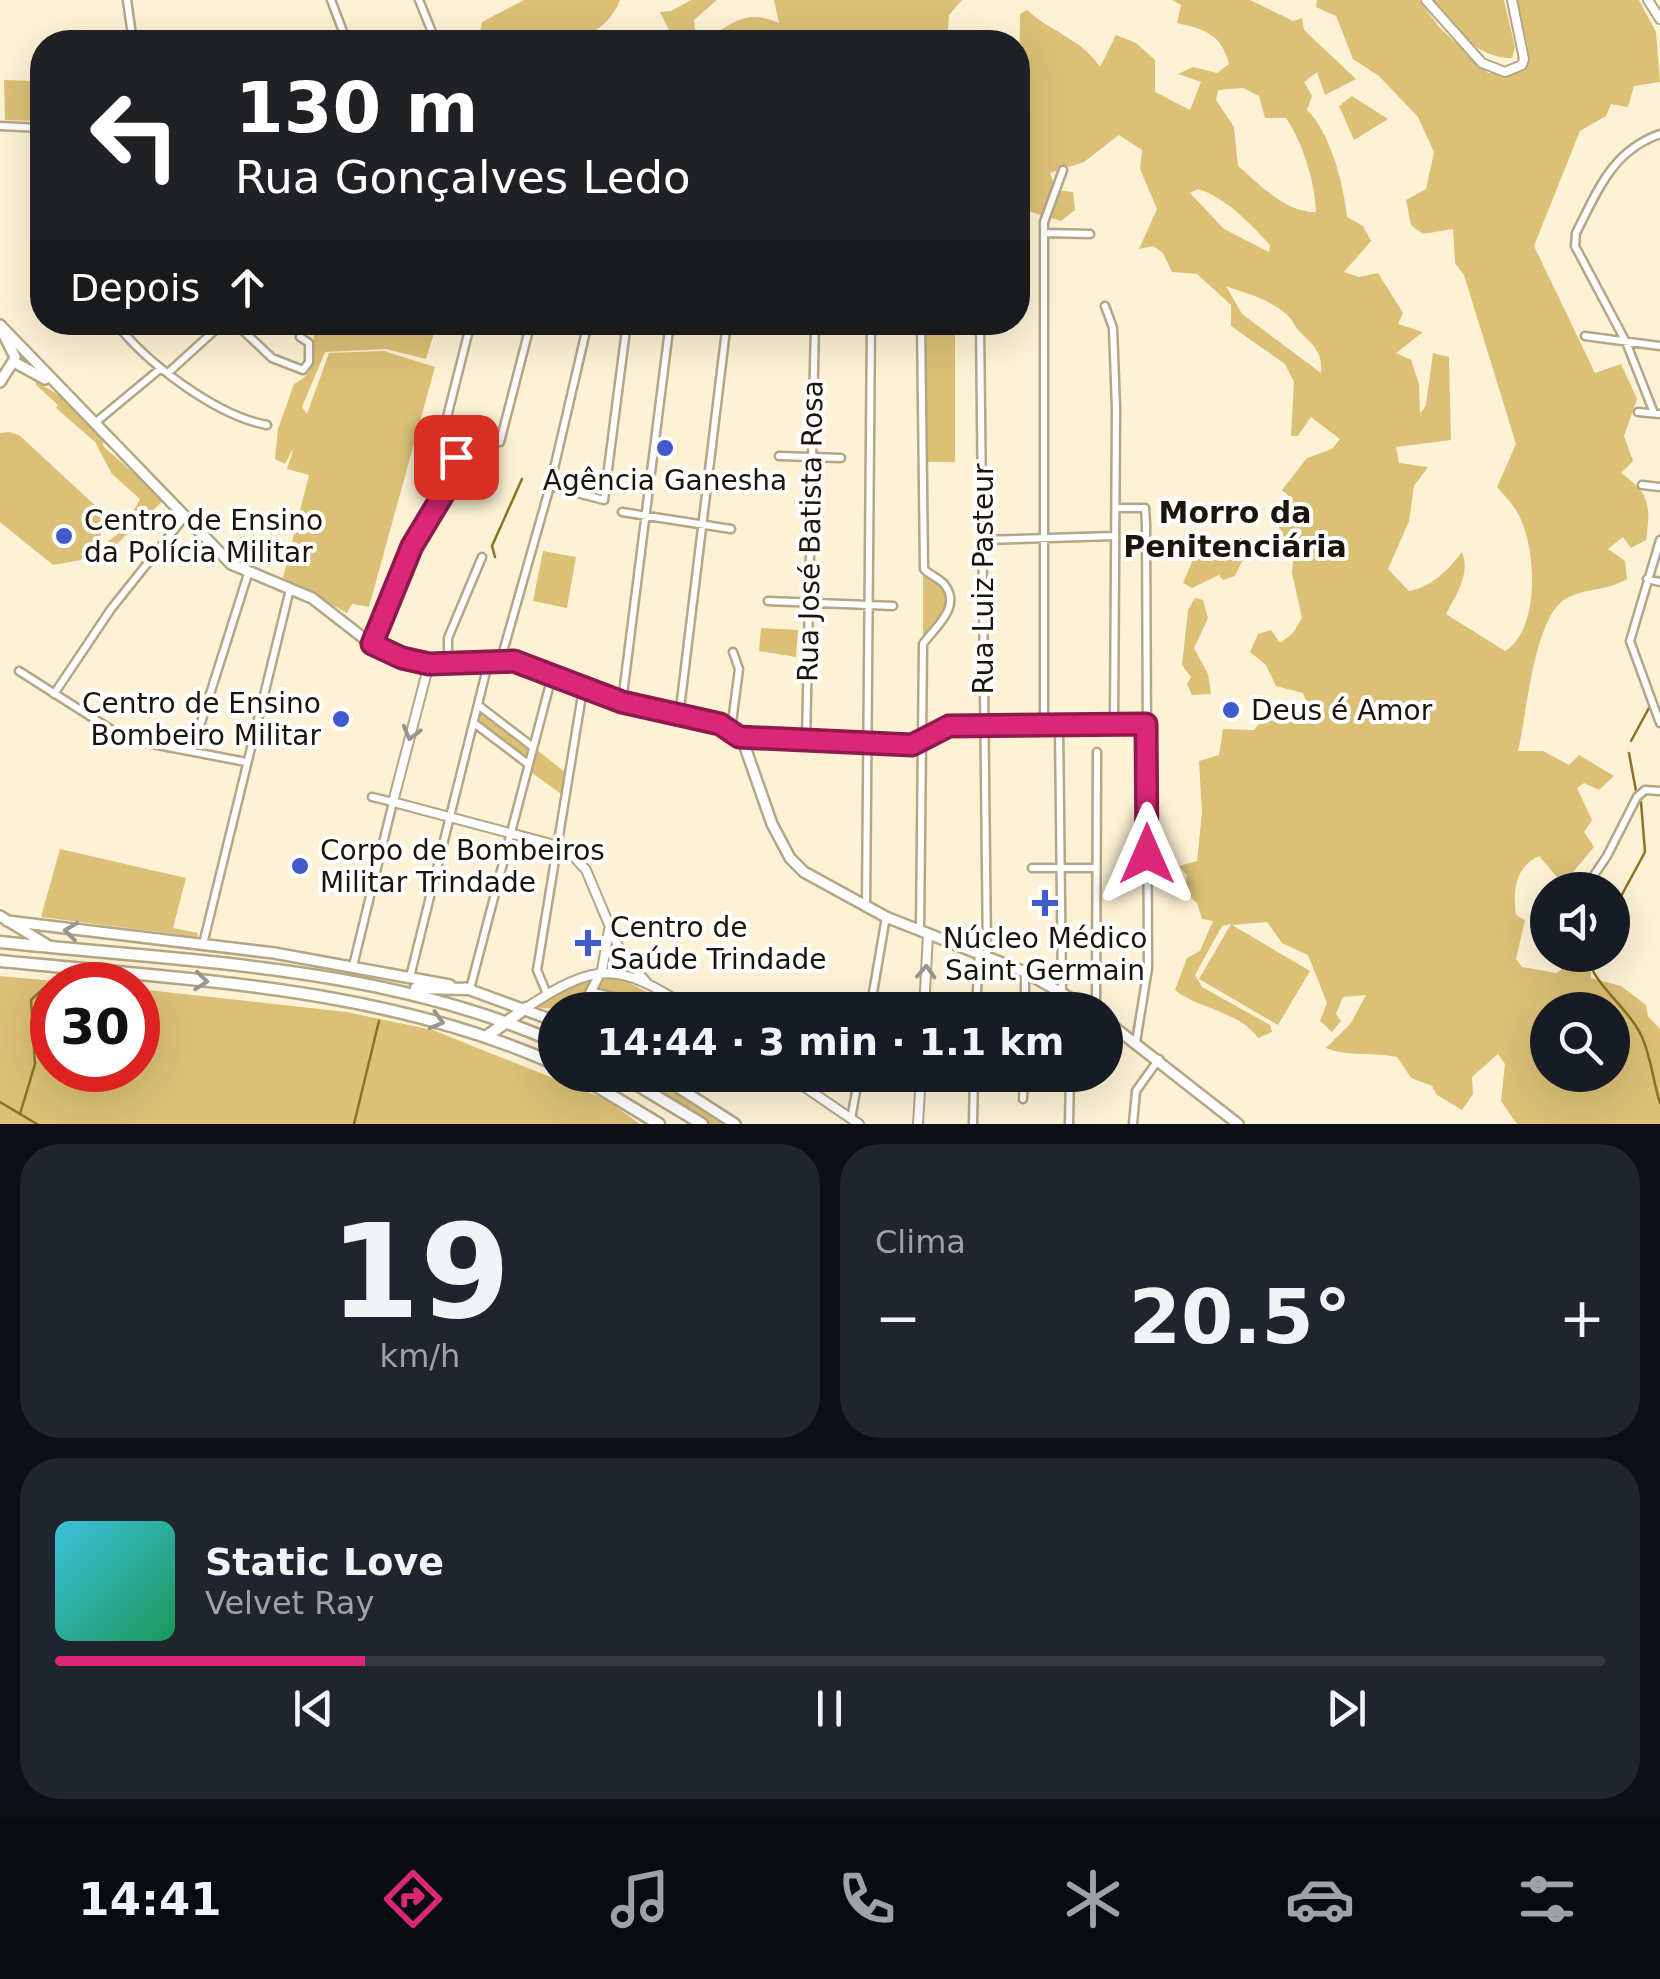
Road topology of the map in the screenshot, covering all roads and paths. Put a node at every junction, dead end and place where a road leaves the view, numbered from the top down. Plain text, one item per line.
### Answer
1 (127, 0) edge
2 (331, 0) edge
3 (419, 0) edge
4 (1426, 0) edge
5 (1512, 0) edge
6 (1648, 0) edge
7 (1659, 16) edge
8 (131, 30) edge
9 (342, 30) edge
10 (431, 30) edge
11 (0, 126) edge
12 (30, 127) edge
13 (1660, 134) edge
14 (1063, 170) dead end
15 (1045, 234) junction
16 (1090, 234) dead end
17 (1104, 306) dead end
18 (0, 325) edge
19 (129, 335) edge
20 (208, 335) edge
21 (248, 335) edge
22 (468, 335) edge
23 (528, 335) edge
24 (585, 335) edge
25 (625, 335) edge
26 (668, 335) edge
27 (725, 335) edge
28 (815, 335) edge
29 (871, 335) edge
30 (921, 335) edge
31 (980, 335) edge
32 (1586, 336) dead end
33 (300, 337) dead end
34 (1626, 342) junction
35 (1660, 346) edge
36 (21, 361) junction
37 (164, 371) junction
38 (0, 382) edge
39 (1638, 412) dead end
40 (1657, 413) edge
41 (96, 422) junction
42 (267, 426) dead end
43 (466, 429) junction
44 (779, 456) dead end
45 (812, 457) junction
46 (842, 458) dead end
47 (1642, 485) dead end
48 (550, 486) junction
49 (1660, 487) edge
50 (1116, 508) junction
51 (622, 512) dead end
52 (186, 515) junction
53 (646, 516) junction
54 (703, 525) junction
55 (731, 529) dead end
56 (1114, 536) junction
57 (1046, 538) junction
58 (984, 540) junction
59 (1660, 540) edge
60 (482, 557) dead end
61 (248, 574) junction
62 (1647, 579) junction
63 (1660, 582) edge
64 (290, 589) junction
65 (768, 601) dead end
66 (808, 602) junction
67 (868, 605) junction
68 (893, 606) dead end
69 (372, 644) junction
70 (733, 652) dead end
71 (495, 660) junction
72 (429, 664) junction
73 (448, 664) junction
74 (19, 671) dead end
75 (552, 674) junction
76 (583, 689) junction
77 (54, 694) junction
78 (622, 702) junction
79 (478, 705) junction
80 (679, 717) junction
81 (474, 723) junction
82 (1660, 723) edge
83 (983, 724) junction
84 (1044, 724) junction
85 (1060, 724) junction
86 (1114, 724) junction
87 (1146, 724) junction
88 (735, 733) junction
89 (806, 740) junction
90 (923, 740) junction
91 (867, 742) junction
92 (533, 747) junction
93 (192, 751) junction
94 (1096, 752) dead end
95 (246, 762) junction
96 (528, 764) junction
97 (1660, 791) edge
98 (372, 797) dead end
99 (393, 802) junction
100 (450, 817) junction
101 (510, 832) junction
102 (560, 845) junction
103 (1032, 868) dead end
104 (1061, 868) junction
105 (1096, 868) junction
106 (1597, 872) edge
107 (866, 906) junction
108 (886, 917) junction
109 (4, 919) edge
110 (609, 930) junction
111 (924, 933) junction
112 (0, 942) edge
113 (203, 945) junction
114 (53, 948) junction
115 (983, 954) junction
116 (0, 961) edge
117 (354, 966) junction
118 (602, 970) junction
119 (1025, 972) junction
120 (410, 977) junction
121 (648, 983) junction
122 (398, 988) junction
123 (470, 989) junction
124 (546, 992) edge
125 (550, 992) edge
126 (591, 992) edge
127 (662, 992) edge
128 (873, 992) edge
129 (924, 992) edge
130 (978, 992) edge
131 (1025, 992) edge
132 (1063, 992) edge
133 (1067, 992) edge
134 (1094, 992) edge
135 (538, 1000) edge
136 (526, 1008) junction
137 (538, 1014) edge
138 (508, 1021) junction
139 (1123, 1033) edge
140 (538, 1034) edge
141 (486, 1036) junction
142 (1136, 1042) junction
143 (538, 1057) edge
144 (1159, 1059) junction
145 (608, 1092) edge
146 (649, 1092) edge
147 (686, 1092) edge
148 (811, 1092) edge
149 (857, 1092) edge
150 (920, 1092) edge
151 (974, 1092) edge
152 (1024, 1092) edge
153 (1070, 1092) edge
154 (1024, 1099) dead end
155 (855, 1122) edge
156 (659, 1124) edge
157 (702, 1124) edge
158 (736, 1124) edge
159 (918, 1124) edge
160 (973, 1124) edge
161 (1069, 1124) edge
162 (1133, 1124) edge
163 (1238, 1124) edge

1 - 8 street
2 - 9 street
3 - 10 street
4 - 5 street
6 - 7 street
11 - 12 street
13 - 34 street
14 - 15 street
15 - 16 street
15 - 57 street
17 - 50 street
18 - 36 main road
19 - 37 street
20 - 37 street
21 - 33 street
22 - 43 street
23 - 43 street
24 - 48 street
25 - 48 street
26 - 53 street
27 - 54 street
28 - 45 street, Rua José Batista Rosa
29 - 67 street
30 - 90 street
31 - 58 street, Rua Luiz Pasteur
32 - 34 street
34 - 35 street
34 - 40 street
36 - 38 main road
36 - 41 main road
37 - 41 street
37 - 42 street
39 - 40 street
41 - 52 main road
43 - 69 street
44 - 45 street
45 - 46 street
45 - 66 street, Rua José Batista Rosa
47 - 49 street
48 - 71 street
50 - 56 street
50 - 87 street
51 - 53 street
52 - 61 main road
52 - 77 street
53 - 54 street
53 - 78 street
54 - 55 street
54 - 80 street
56 - 57 street
56 - 86 street
57 - 58 street
57 - 84 street
58 - 83 street, Rua Luiz Pasteur
59 - 62 street
60 - 73 street
61 - 64 main road
61 - 93 street
62 - 63 street
62 - 82 street
64 - 69 main road
64 - 95 street
65 - 66 street
66 - 67 street
66 - 89 street, Rua José Batista Rosa
67 - 68 street
67 - 91 street
69 - 72 main road
70 - 88 street
71 - 73 main road
71 - 75 main road
71 - 79 street
72 - 73 main road
72 -> 99 street
74 - 77 street
75 - 76 main road
75 - 92 street
76 - 78 main road
76 - 102 street
77 - 93 street
78 - 80 main road
79 - 81 street
79 - 92 street
80 - 88 main road
81 - 96 street
81 - 100 street
83 - 84 street
83 - 90 street
83 - 115 street, Rua Luiz Pasteur
84 - 85 street
85 - 86 street
85 - 104 street
86 - 87 street
87 - 142 street
88 - 89 street
88 - 107 main road
89 - 91 street
90 - 91 street
90 - 111 street
91 - 107 street
92 - 96 street
93 - 95 street
94 - 105 street
95 - 113 street
96 - 101 street
97 - 106 street
98 - 99 street
99 - 100 street
99 - 117 street
100 - 101 street
100 - 120 street
101 - 102 street
101 - 123 street
102 - 110 street
102 - 124 street
103 - 104 street
104 - 105 street
104 - 133 street
105 - 134 street
107 - 108 main road
108 - 111 main road
108 - 128 street
113 -> 109 main road
109 - 114 main road
110 - 118 street
110 - 121 street
111 - 115 main road
129 -> 111 street
112 - 114 main road
113 - 117 main road
114 - 122 main road
115 - 119 main road
115 - 130 street, Rua Luiz Pasteur
116 -> 141 main road
117 - 120 main road
118 - 121 street
118 - 125 street
118 - 126 street
119 - 131 street
119 - 132 main road
120 - 123 main road
121 - 127 street
122 - 123 main road
122 - 138 main road
123 - 136 main road
135 - 136 street
136 - 137 main road
136 - 138 main road
138 - 140 main road
138 - 141 main road
139 - 142 main road
141 - 143 main road
142 - 144 main road
144 - 162 street
144 - 163 main road
145 - 156 main road
146 - 157 main road
147 - 158 main road
148 - 155 street
149 - 155 street
150 - 159 street
151 - 160 street
152 - 154 street
153 - 161 street

